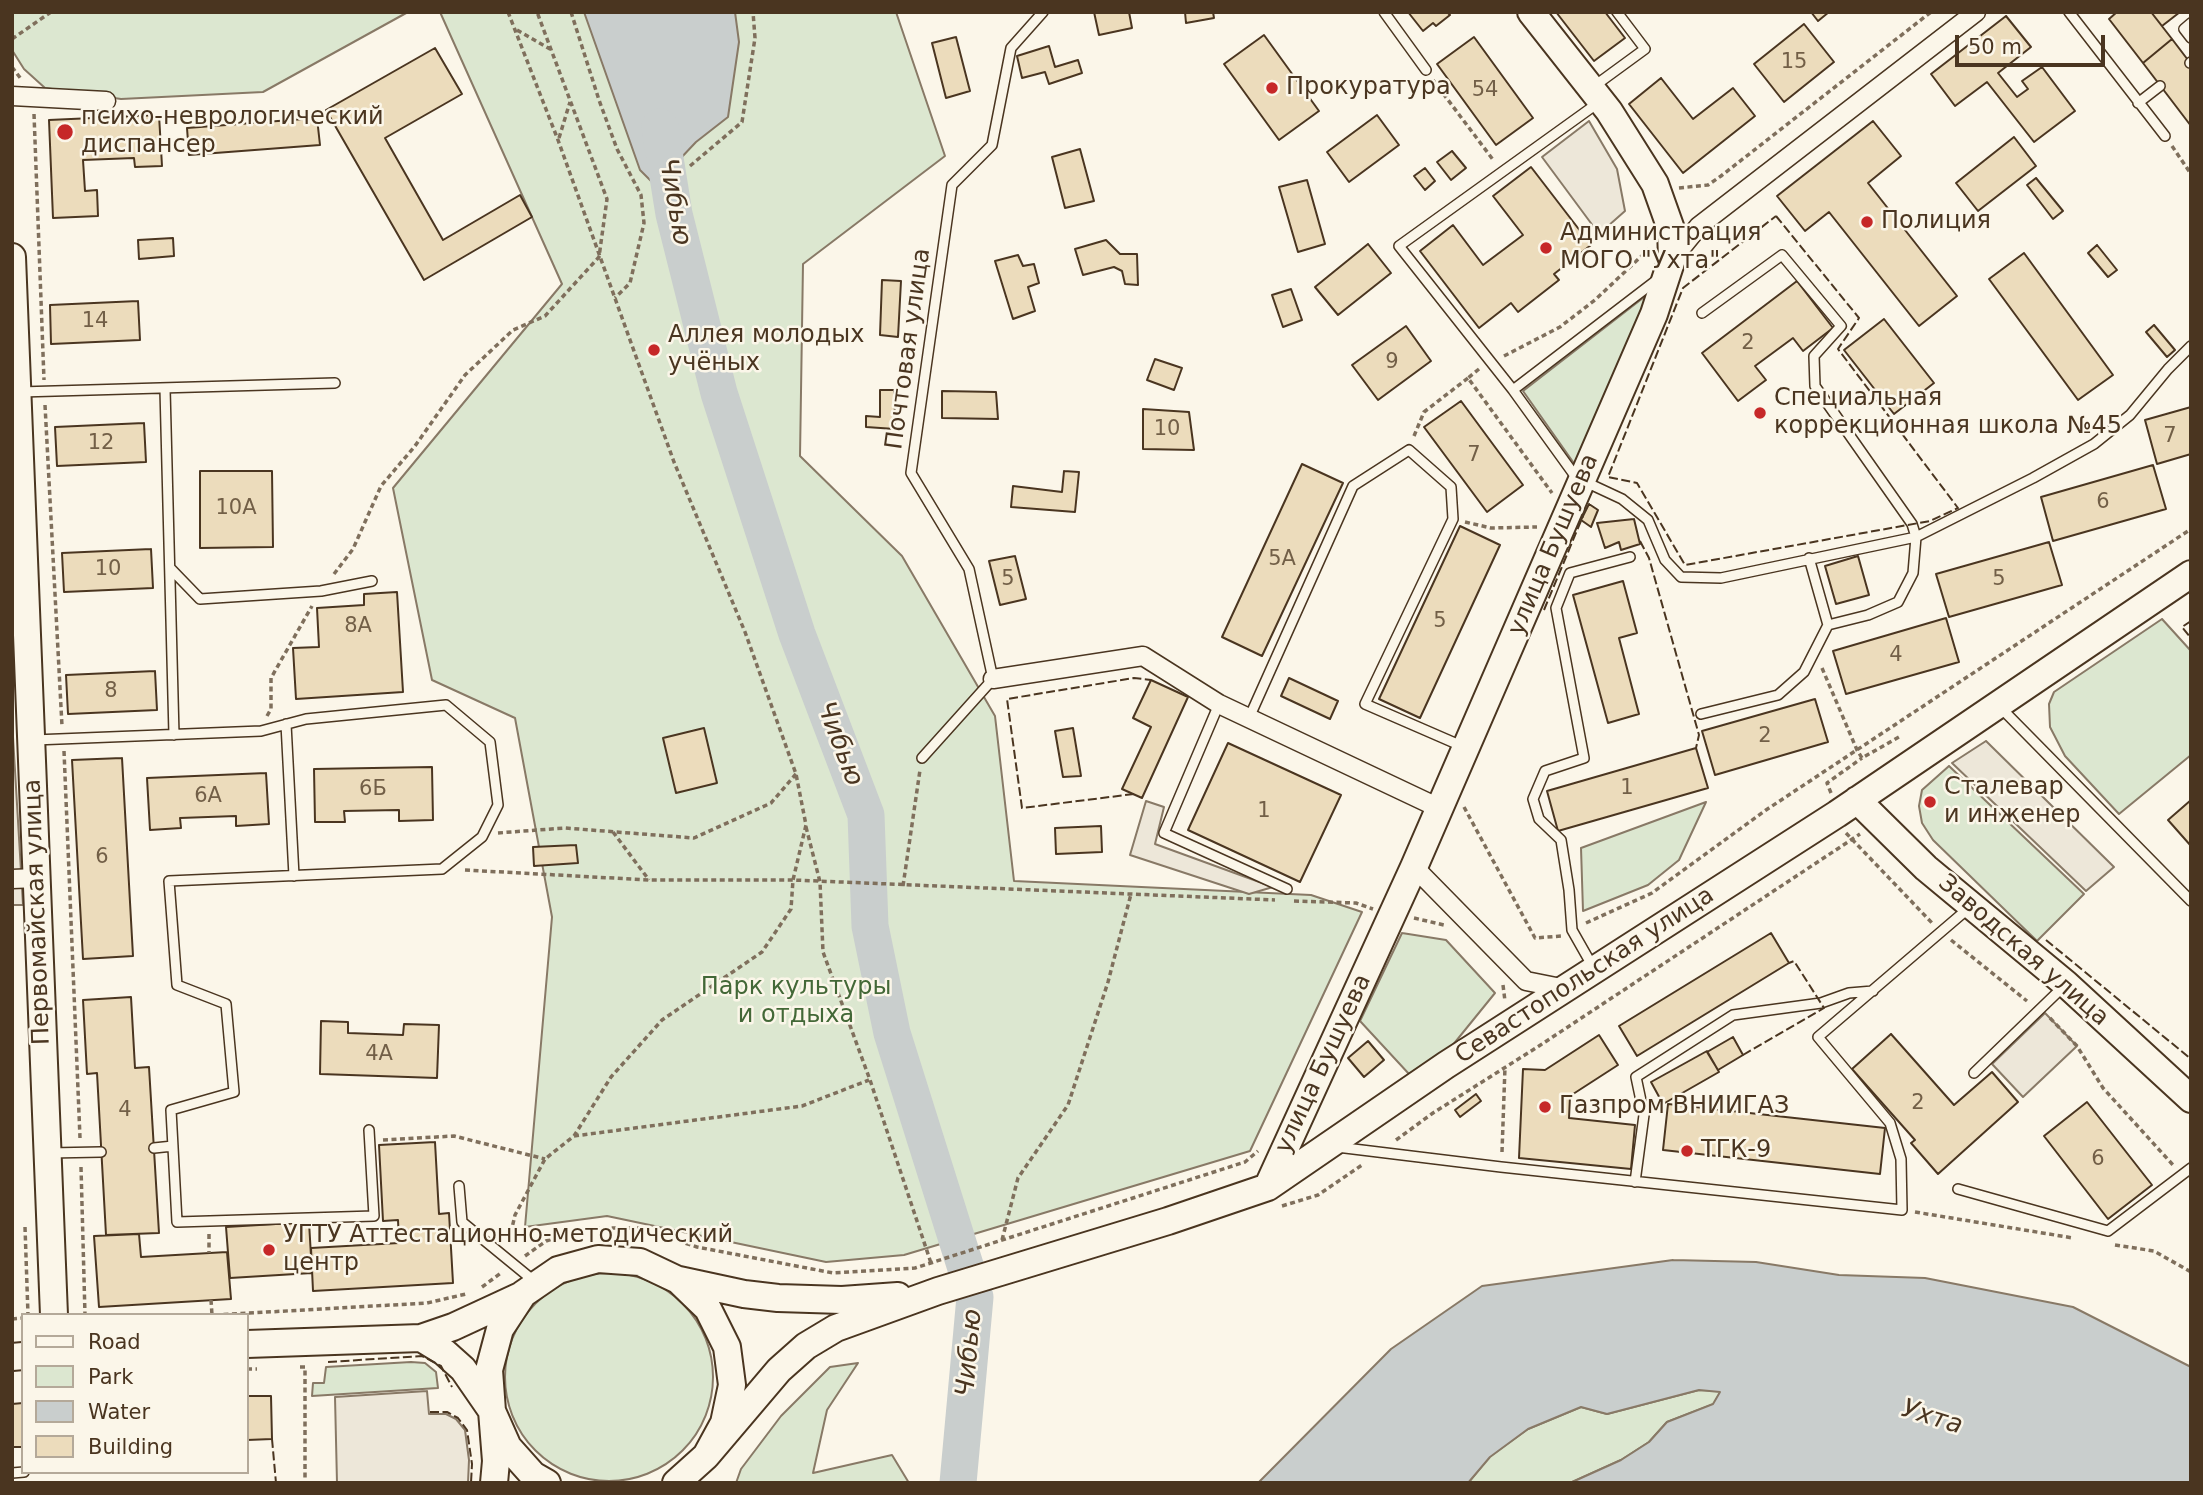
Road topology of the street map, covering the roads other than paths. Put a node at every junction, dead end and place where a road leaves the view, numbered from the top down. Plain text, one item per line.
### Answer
1 (1043, 12) edge
2 (1384, 12) edge
3 (1531, 12) edge
4 (1617, 12) edge
5 (1976, 12) edge
6 (2068, 12) edge
7 (2191, 23) edge
8 (2191, 38) edge
9 (1426, 70) road end
10 (2160, 86) dead end
11 (1598, 90) junction
12 (12, 96) edge
13 (106, 101) dead end
14 (2137, 103) junction
15 (2165, 136) road end
16 (1670, 265) junction
17 (13, 273) edge
18 (1702, 313) dead end
19 (2191, 346) edge
20 (335, 383) dead end
21 (165, 389) junction
22 (1513, 390) junction
23 (18, 393) junction
24 (1582, 480) junction
25 (18, 527) edge
26 (1916, 537) junction
27 (1630, 557) dead end
28 (1809, 558) junction
29 (170, 568) junction
30 (2191, 574) edge
31 (372, 581) dead end
32 (1828, 625) junction
33 (993, 680) junction
34 (1219, 704) junction
35 (1998, 705) junction
36 (1701, 714) dead end
37 (1249, 718) junction
38 (286, 724) junction
39 (174, 735) junction
40 (32, 740) junction
41 (1466, 748) junction
42 (922, 758) road end
43 (1847, 807) junction
44 (1439, 808) junction
45 (1414, 867) junction
46 (294, 876) junction
47 (25, 879) edge
48 (1287, 890) dead end
49 (2191, 901) edge
50 (1971, 905) junction
51 (1594, 970) junction
52 (2066, 984) junction
53 (1566, 989) junction
54 (1873, 991) junction
55 (1974, 1073) dead end
56 (2191, 1099) edge
57 (369, 1130) dead end
58 (173, 1146) junction
59 (1328, 1146) junction
60 (154, 1148) dead end
61 (101, 1152) dead end
62 (48, 1153) junction
63 (2191, 1167) edge
64 (1635, 1182) junction
65 (459, 1186) dead end
66 (1268, 1187) junction
67 (1958, 1189) dead end
68 (678, 1279) junction
69 (531, 1289) junction
70 (938, 1291) junction
71 (54, 1313) edge
72 (421, 1339) junction
73 (248, 1344) edge
74 (492, 1411) junction
75 (706, 1456) junction
76 (494, 1483) edge
77 (547, 1483) edge
78 (676, 1483) edge

1 - 33 lane, Почтовая улица
2 - 9 lane
3 - 11 main road
4 - 11 lane
5 - 16 street, улица Бушуева
6 - 14 lane
7 - 8 lane
10 - 14 lane
11 - 16 main road
11 - 22 lane
12 - 13 street
14 - 15 lane
16 - 22 lane
16 - 24 main road, улица Бушуева
17 - 23 main road, Первомайская улица
18 - 26 lane
19 - 26 lane
20 - 21 lane
21 - 23 lane
21 - 29 lane
22 - 24 lane
23 - 25 main road, Первомайская улица
24 - 28 lane
24 - 41 main road, улица Бушуева
25 - 40 main road, Первомайская улица
26 - 28 lane
26 - 32 lane
27 - 51 lane
28 - 32 lane
29 - 31 lane
29 - 39 lane
30 - 35 main road, Севастопольская улица
32 - 36 lane
33 - 34 street
33 - 42 lane
34 - 37 street
34 - 48 lane
35 - 43 main road, Севастопольская улица
35 - 49 lane
37 - 41 lane
37 - 44 street
38 - 39 lane
38 - 46 lane
38 - 46 lane
39 - 40 lane
40 - 47 main road, Первомайская улица
41 - 44 main road, улица Бушуева
43 - 50 main road, Заводская улица
43 - 51 main road, Севастопольская улица
44 - 45 main road, улица Бушуева
45 - 53 street
45 - 66 main road, улица Бушуева
46 - 58 lane
47 - 62 main road, Первомайская улица
50 - 52 main road, Заводская улица
50 - 54 lane
51 - 53 main road, Севастопольская улица
52 - 55 lane
52 - 56 main road, Заводская улица
53 - 59 main road, Севастопольская улица
54 - 64 lane
54 - 64 lane
57 - 58 lane
58 - 60 lane
59 - 64 lane
59 - 66 main road, Севастопольская улица
61 - 62 lane
62 - 71 main road, Первомайская улица
63 - 67 lane
65 - 69 lane
66 - 70 main road, Севастопольская улица
68 - 69 main road
68 - 70 main road, Севастопольская улица
68 - 75 main road
69 - 72 main road
69 - 74 main road
70 - 75 main road, Севастопольская улица
72 - 73 main road
72 - 74 main road
74 - 76 main road
74 - 77 main road
75 - 78 main road

